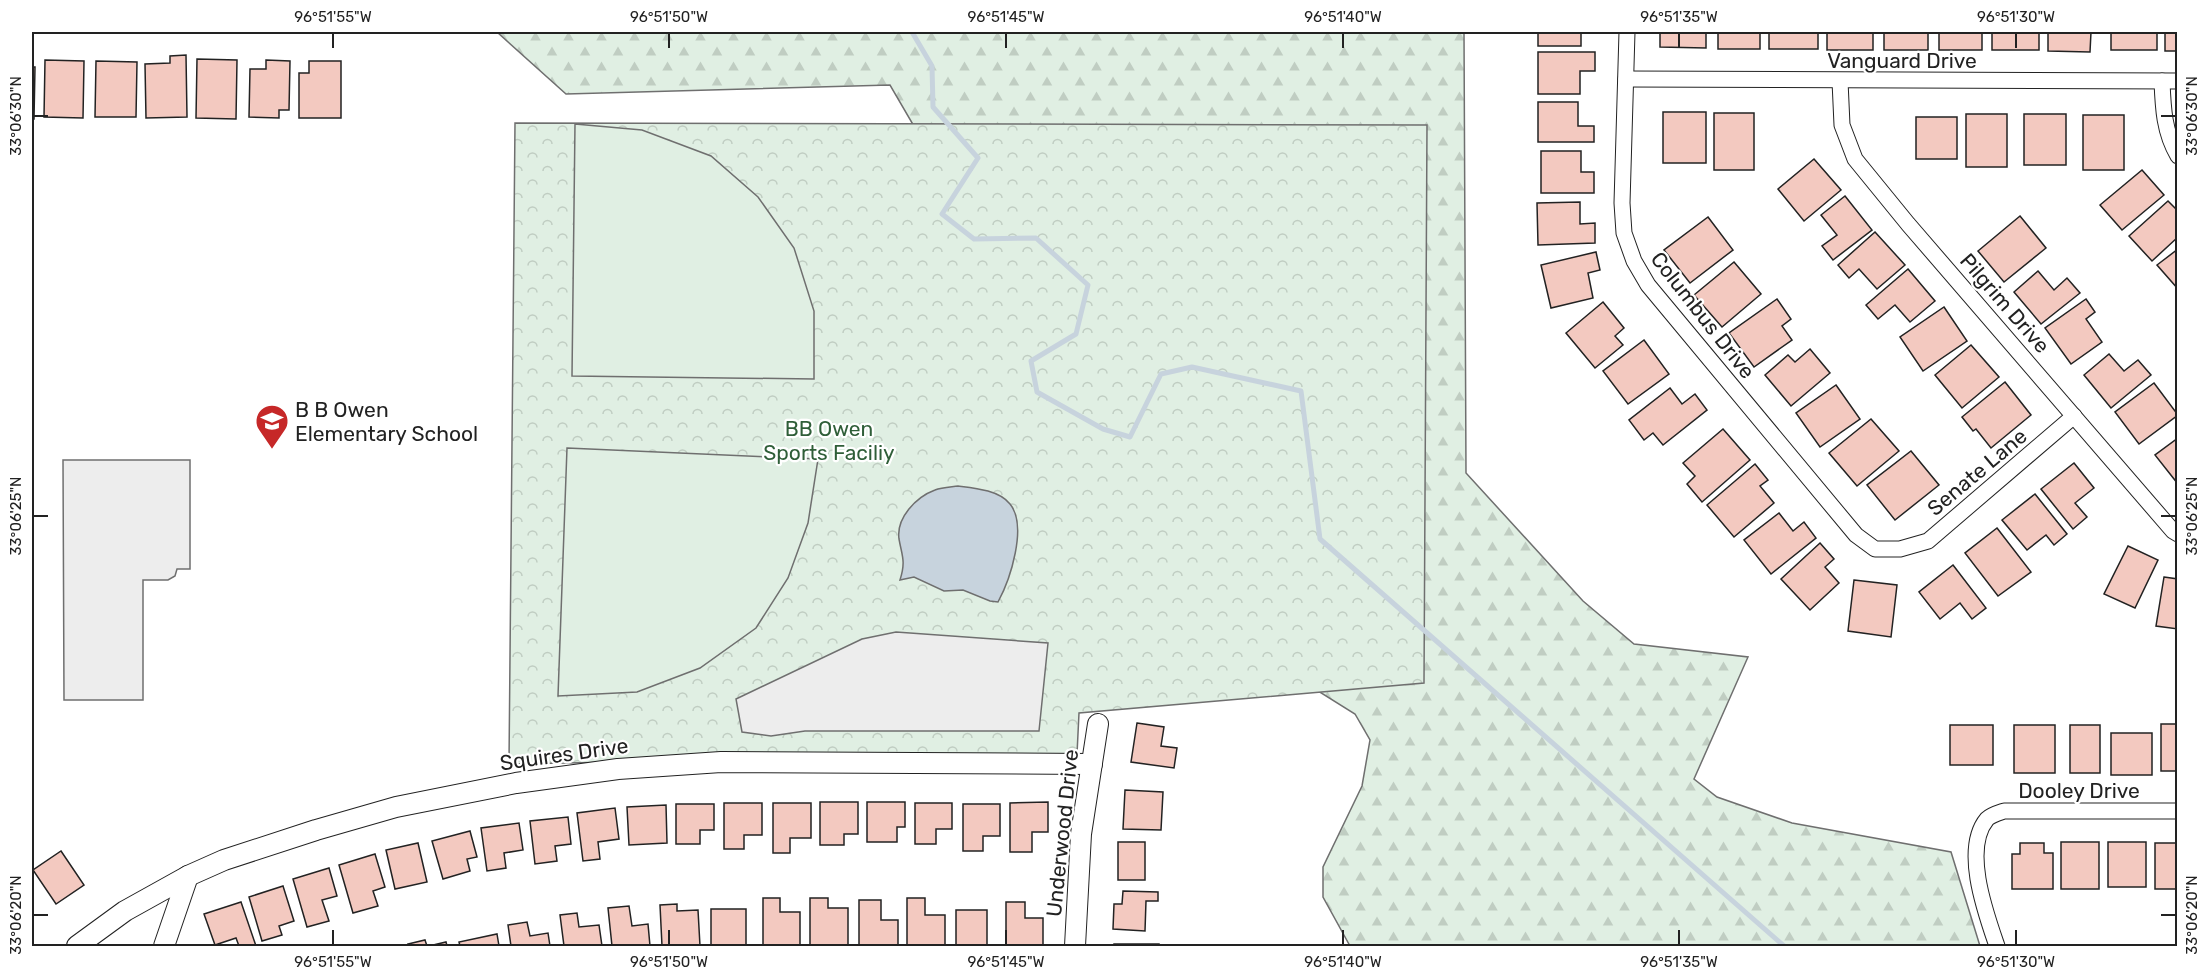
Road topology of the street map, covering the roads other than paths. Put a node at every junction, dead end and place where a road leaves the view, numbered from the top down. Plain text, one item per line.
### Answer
1 (1627, 32) edge
2 (1626, 79) junction
3 (1840, 81) junction
4 (2162, 81) junction
5 (2178, 81) edge
6 (2178, 156) edge
7 (2074, 416) junction
8 (2178, 534) edge
9 (1900, 549) joint
10 (1098, 724) dead end
11 (1092, 764) junction
12 (2178, 811) edge
13 (188, 876) junction
14 (77, 946) edge
15 (164, 946) edge
16 (1075, 946) edge
17 (1997, 946) edge

1 - 2 street, Columbus Drive
2 - 3 street, Vanguard Drive
2 - 9 street, Columbus Drive
3 - 4 street, Vanguard Drive
3 - 7 street, Pilgrim Drive
4 - 5 street, Vanguard Drive
4 - 6 street
7 - 8 street, Pilgrim Drive
7 - 9 street, Senate Lane
10 - 11 street, Underwood Drive
11 - 13 street, Squires Drive
11 - 16 street, Underwood Drive
12 - 17 street, Dooley Drive
13 - 14 street, Squires Drive
13 - 15 street

